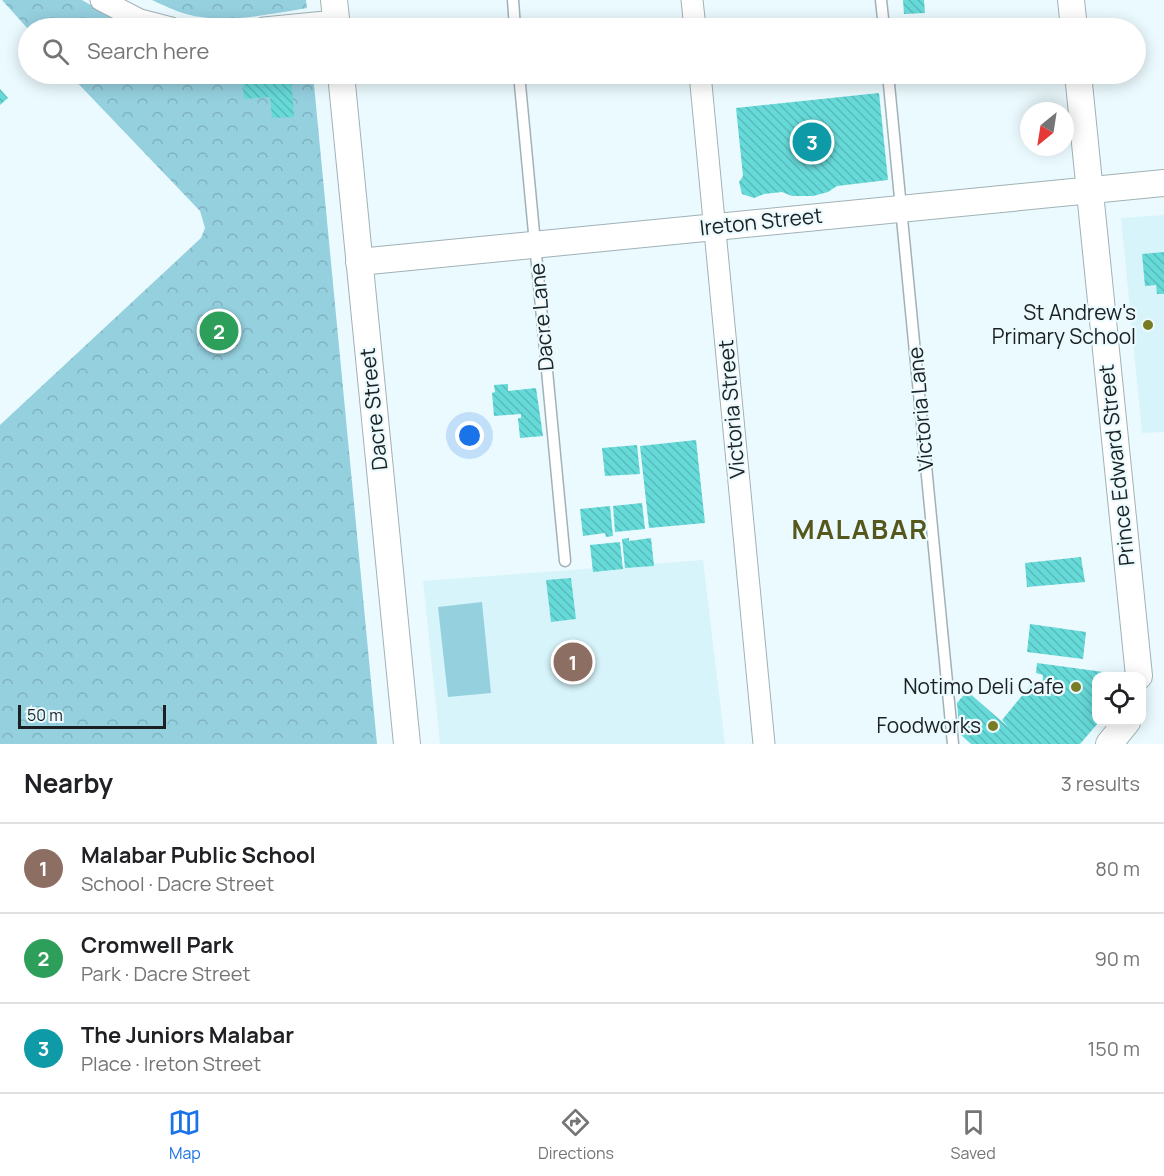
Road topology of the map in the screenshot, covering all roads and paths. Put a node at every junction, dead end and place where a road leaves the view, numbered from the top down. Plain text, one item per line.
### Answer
1 (101, 0) edge
2 (513, 0) edge
3 (692, 0) edge
4 (881, 0) edge
5 (1071, 0) edge
6 (136, 18) edge
7 (514, 18) edge
8 (694, 18) edge
9 (883, 18) edge
10 (1073, 18) edge
11 (342, 84) edge
12 (520, 84) edge
13 (700, 84) edge
14 (889, 84) edge
15 (1079, 84) edge
16 (1164, 183) edge
17 (1090, 190) junction
18 (902, 208) junction
19 (715, 226) junction
20 (535, 245) junction
21 (359, 262) junction
22 (565, 561) dead end
23 (1139, 672) edge
24 (1125, 726) edge
25 (407, 744) edge
26 (764, 744) edge
27 (953, 744) edge
28 (1109, 744) edge

1 - 6 street
2 - 7 lane
3 - 8 street
4 - 9 lane
5 - 10 street
11 - 21 street, Dacre Street
12 - 20 lane, Dacre Lane
13 - 19 street, Victoria Street
14 - 18 lane, Victoria Lane
15 - 17 street, Prince Edward Street
16 - 17 street, Ireton Street
17 - 18 street, Ireton Street
17 - 23 street, Prince Edward Street
18 - 19 street, Ireton Street
18 - 27 lane, Victoria Lane
19 - 20 street, Ireton Street
19 - 26 street, Victoria Street
20 - 21 street, Ireton Street
20 - 22 lane, Dacre Lane
21 - 25 street, Dacre Street
24 - 28 street

